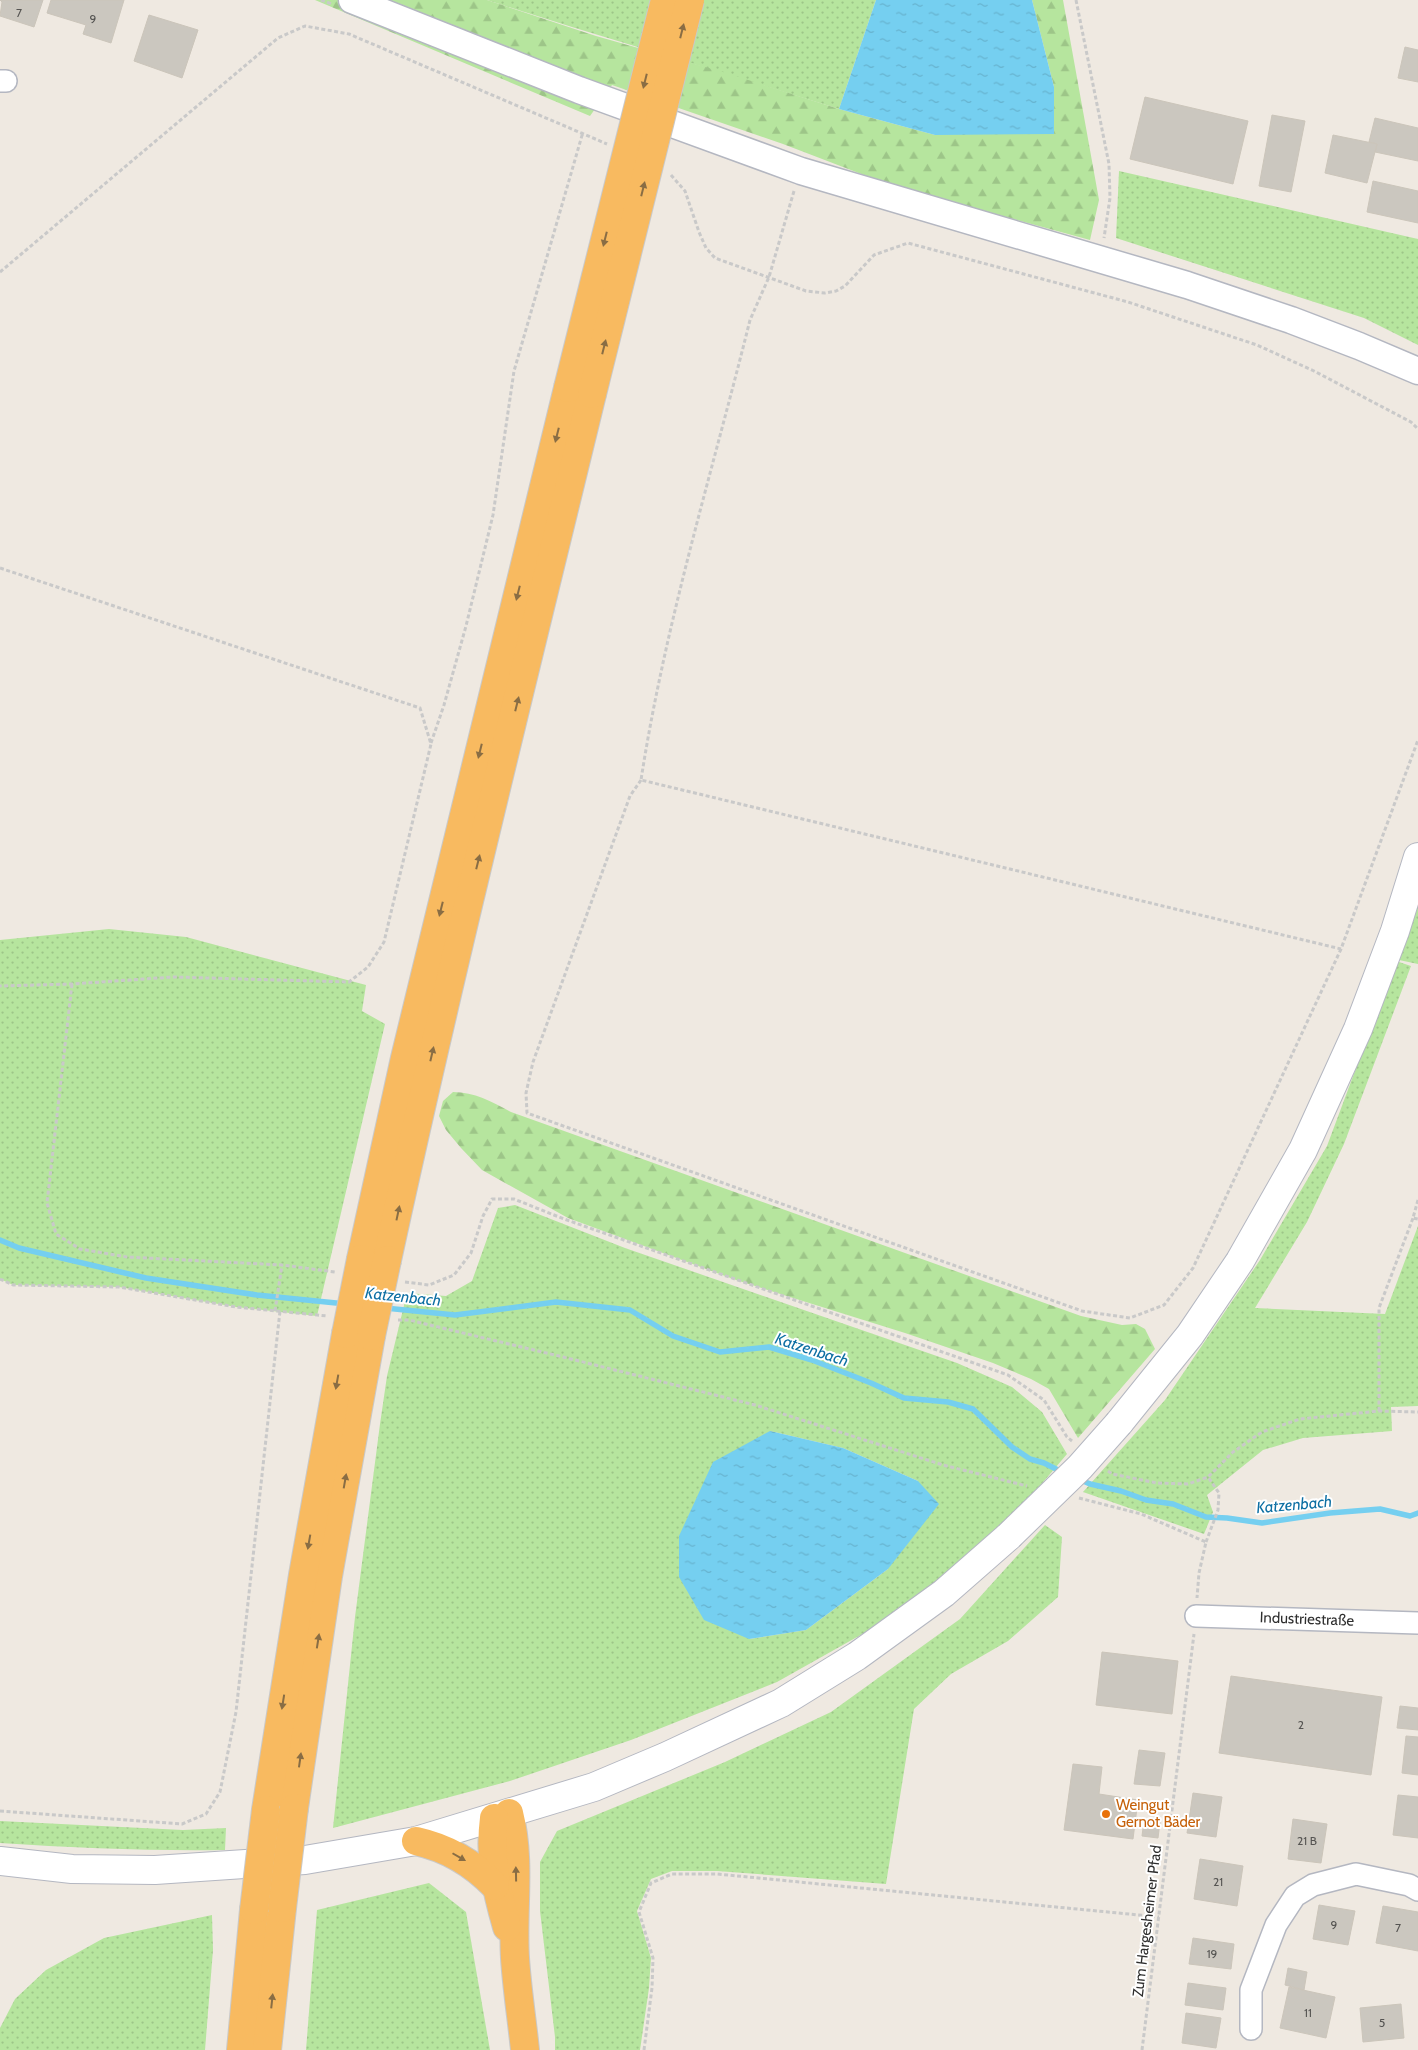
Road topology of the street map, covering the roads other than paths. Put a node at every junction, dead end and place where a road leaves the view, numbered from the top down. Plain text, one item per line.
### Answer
1 (352, 0) edge
2 (665, 0) edge
3 (690, 0) edge
4 (1413, 370) edge
5 (580, 391) junction
6 (1418, 858) edge
7 (361, 1326) junction
8 (1196, 1616) road end
9 (1418, 1623) edge
10 (501, 1816) junction
11 (416, 1841) junction
12 (0, 1862) edge
13 (495, 1886) junction
14 (1418, 1890) edge
15 (515, 1958) junction
16 (1251, 2029) dead end
17 (241, 2050) edge
18 (267, 2050) edge
19 (525, 2050) edge

1 - 4 street
2 -> 5 highway, bridge
5 -> 3 highway, bridge
7 -> 5 highway, bridge
5 -> 7 highway, bridge
6 - 10 main road, bridge
7 -> 17 highway, bridge
18 -> 7 highway, bridge
8 - 9 street, Industriestraße
10 - 11 main road
10 - 13 highway
15 -> 10 highway
11 - 12 main road
11 -> 13 highway
13 - 15 highway
14 - 16 street
15 - 19 highway

